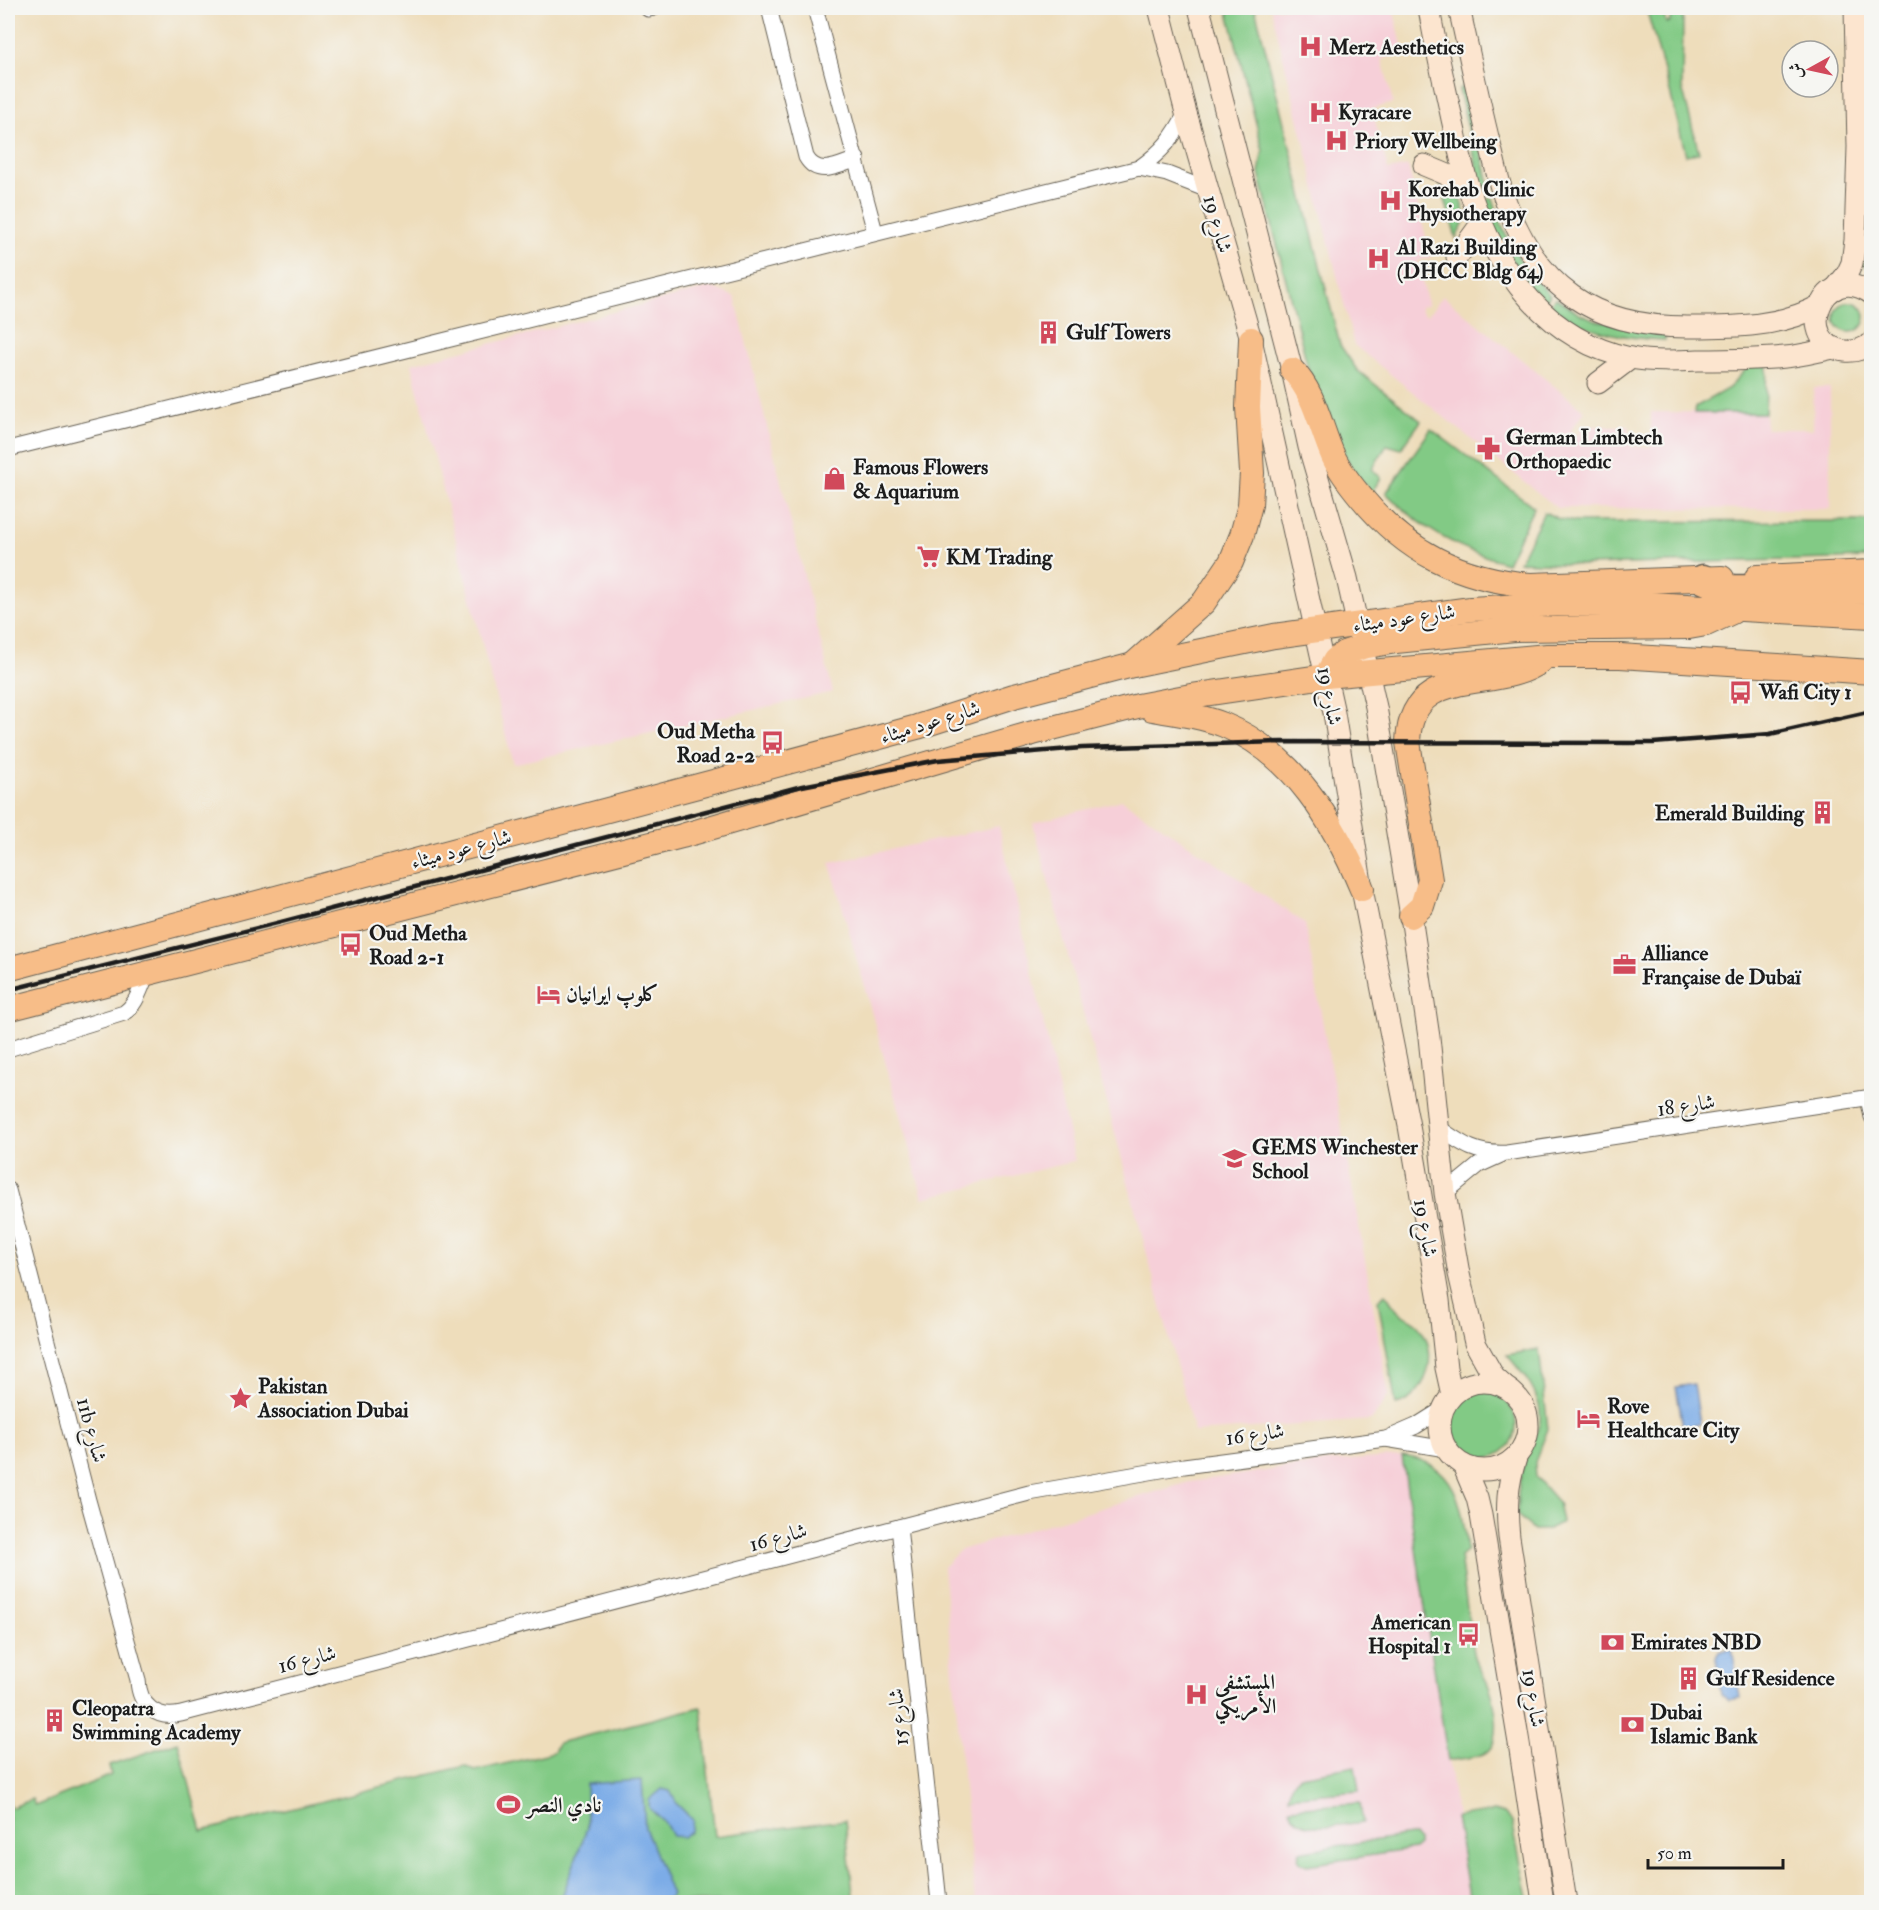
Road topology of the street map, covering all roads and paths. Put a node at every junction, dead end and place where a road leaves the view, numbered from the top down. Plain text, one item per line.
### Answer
1 (769, 8) edge
2 (815, 8) edge
3 (1159, 8) edge
4 (1199, 8) edge
5 (1429, 8) edge
6 (1447, 8) edge
7 (1459, 8) edge
8 (1855, 8) edge
9 (1476, 88) junction
10 (1186, 113) junction
11 (857, 159) junction
12 (1424, 165) dead end
13 (1139, 168) junction
14 (1467, 183) junction
15 (1208, 190) junction
16 (1481, 224) junction
17 (875, 232) junction
18 (1457, 258) dead end
19 (1835, 289) junction
20 (1872, 294) edge
21 (1819, 306) junction
22 (1251, 339) junction
23 (1872, 343) edge
24 (1834, 348) junction
25 (1631, 358) junction
26 (1292, 370) junction
27 (1598, 383) dead end
28 (8, 449) edge
29 (1872, 572) edge
30 (1702, 579) junction
31 (1872, 590) edge
32 (1872, 616) edge
33 (1316, 630) junction
34 (1360, 636) junction
35 (1547, 656) junction
36 (1133, 665) junction
37 (1872, 672) edge
38 (1368, 673) junction
39 (1326, 676) junction
40 (1138, 706) junction
41 (1362, 889) junction
42 (1411, 916) junction
43 (8, 969) edge
44 (150, 971) junction
45 (8, 1008) edge
46 (8, 1049) edge
47 (1870, 1098) edge
48 (1872, 1117) edge
49 (1439, 1128) junction
50 (1507, 1153) junction
51 (8, 1190) edge
52 (1446, 1193) junction
53 (1504, 1386) junction
54 (1448, 1402) junction
55 (1386, 1439) junction
56 (1446, 1449) junction
57 (1516, 1458) junction
58 (1463, 1465) junction
59 (899, 1527) junction
60 (155, 1707) joint
61 (939, 1902) edge
62 (1543, 1902) edge
63 (1566, 1902) edge

1 - 11 street
2 - 11 street
3 - 10 main road, شارع 19
4 - 26 main road, شارع 19
5 - 14 main road
6 - 9 main road
7 - 9 main road
8 - 19 main road
9 - 21 main road
10 - 13 street
10 - 15 main road, شارع 19
11 - 17 street
12 - 14 main road
13 - 15 street
13 - 17 street
14 - 16 main road
15 - 22 main road, شارع 19
16 - 18 main road
16 - 25 main road
17 - 28 street
19 - 20 main road
19 - 21 main road
21 - 24 main road
22 - 33 main road, شارع 19
22 - 36 main road
23 - 24 main road
24 - 25 main road
25 - 27 main road
26 - 30 main road
26 - 34 main road, شارع 19
29 - 30 main road
30 - 31 highway
32 - 34 main road, شارع عود ميثاء
33 - 34 main road, شارع عود ميثاء
33 - 36 main road, شارع عود ميثاء
33 - 39 main road, شارع 19
34 - 38 main road, شارع 19
34 - 39 main road
35 - 37 main road, شارع عود ميثاء
35 - 38 main road, شارع عود ميثاء
35 - 42 main road
36 - 43 main road, شارع عود ميثاء
38 - 39 main road, شارع عود ميثاء
38 - 42 main road, شارع 19
39 - 40 main road, شارع عود ميثاء
39 - 41 main road, شارع 19
40 - 41 main road
40 - 44 main road, شارع عود ميثاء
41 - 54 main road, شارع 19
42 - 49 main road, شارع 19
44 - 45 main road, شارع عود ميثاء
44 - 46 street
47 - 48 street
47 - 50 street, شارع 18
49 - 50 street, شارع 18
49 - 52 main road, شارع 19
50 - 52 street, شارع 18
51 - 60 street, 11b شارع
52 - 53 main road, شارع 19
53 - 54 main road
53 - 57 main road
54 - 55 street, شارع 16
54 - 56 main road
55 - 56 street, شارع 16
55 - 59 street, شارع 16
56 - 58 main road
57 - 58 main road
57 - 63 main road, شارع 19
58 - 62 main road, شارع 19
59 - 60 street, شارع 16
59 - 61 street, شارع 15

